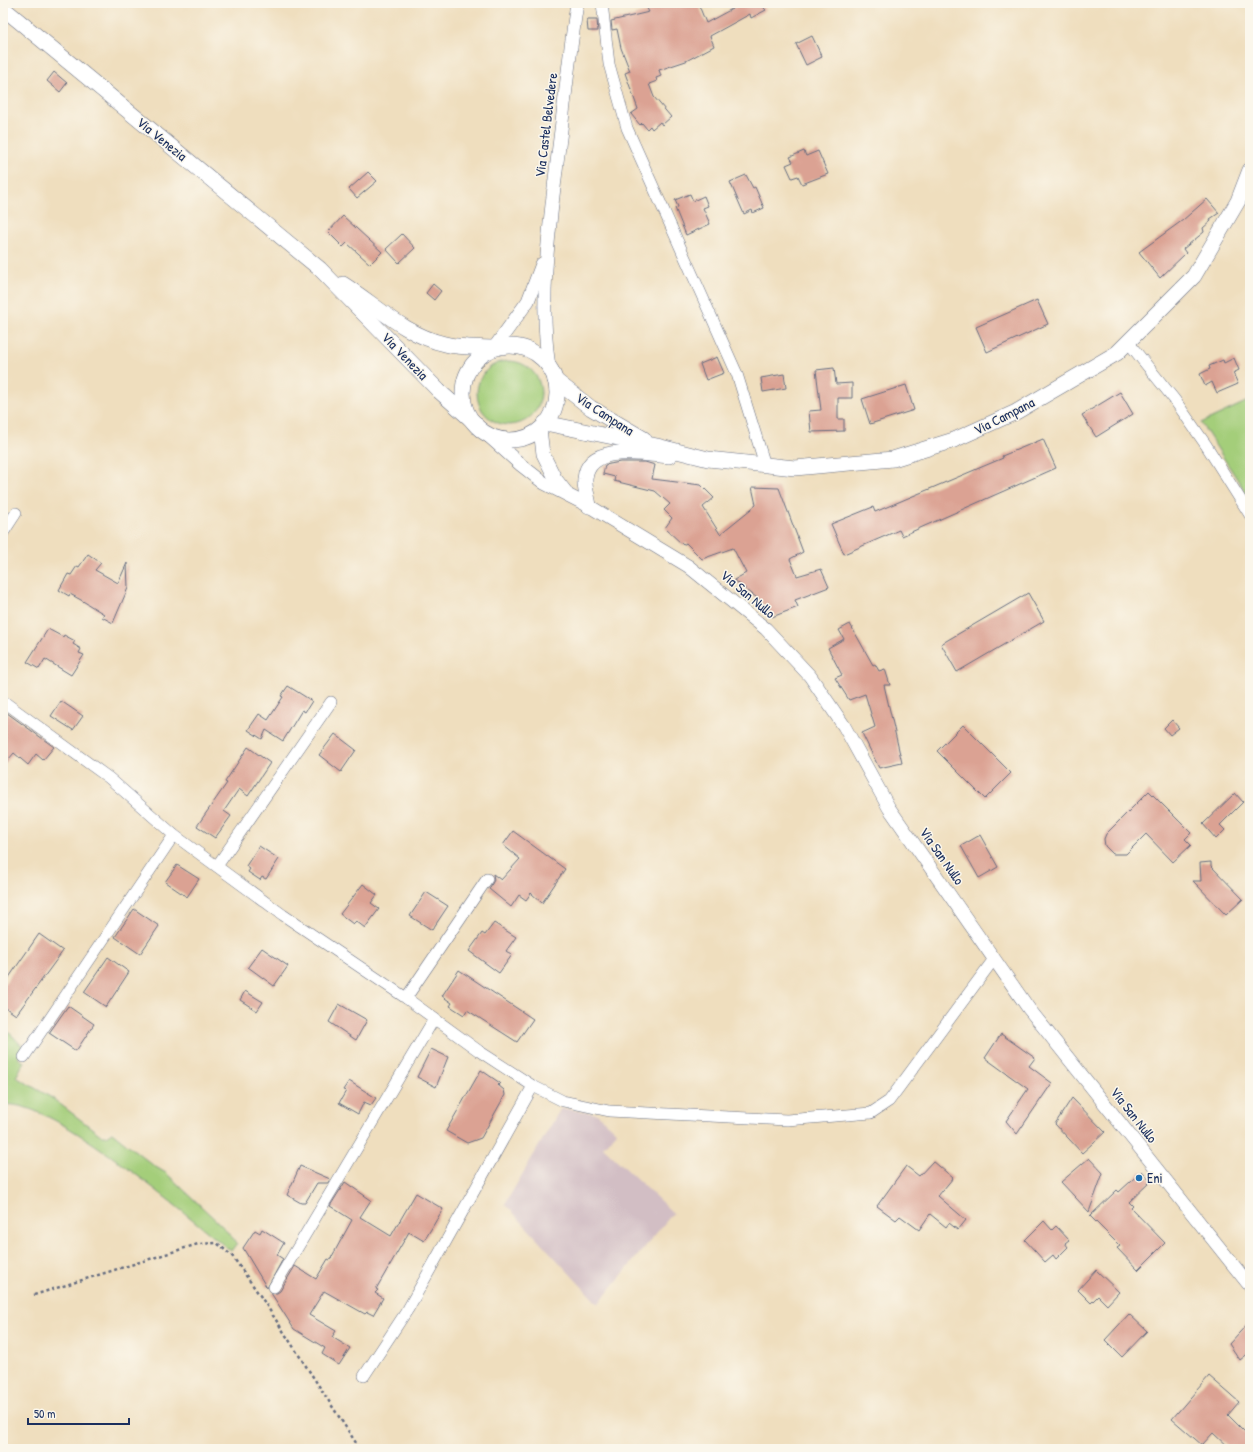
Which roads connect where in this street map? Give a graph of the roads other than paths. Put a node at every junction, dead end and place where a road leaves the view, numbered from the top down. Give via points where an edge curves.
1 (577, 3) edge
2 (602, 3) edge
3 (3, 8) edge
4 (1250, 170) edge
5 (546, 251) junction
6 (320, 269) junction
7 (1128, 342) junction
8 (494, 348) junction
9 (552, 373) junction
10 (542, 426) junction
11 (479, 427) junction
12 (658, 446) junction
13 (708, 460) junction
14 (765, 465) junction
15 (567, 494) junction
16 (589, 506) junction
17 (16, 513) dead end
18 (1250, 515) edge
19 (3, 533) edge
20 (3, 701) edge
21 (331, 702) dead end
22 (174, 835) junction
23 (217, 866) junction
24 (487, 879) dead end
25 (994, 959) junction
26 (406, 998) junction
27 (434, 1019) junction
28 (24, 1057) dead end
29 (533, 1086) junction
30 (1250, 1286) edge
31 (274, 1287) dead end
32 (364, 1376) dead end

1 - 5 street, Via Castel Belvedere
2 - 14 street via 608,64 627,128 737,374
3 - 6 main road, Via Venezia
4 - 7 main road, Via Campana via 1238,201 1194,276
5 - 8 street via 528,301
5 - 9 street via 544,314
6 - 8 main road, Via Venezia via 363,297 393,321 416,334 445,344
6 - 11 main road, Via Venezia via 439,391
7 - 14 main road, Via Campana via 1117,353 1016,412 954,440 893,459 795,468
7 - 18 street via 1174,399
8 - 9 main road, Via Campana via 525,348 539,356
8 - 11 main road, Via Campana via 482,354 473,363 466,374 463,387 467,412
9 - 10 main road, Via Campana via 557,393 555,406
9 - 12 main road, Via Campana via 591,408
10 - 11 main road via 524,437 506,439 494,437
10 - 12 main road, Via Campana
10 - 15 street, Via San Nullo via 543,454 555,478
11 - 15 street, Via San Nullo via 521,465 544,482
12 - 13 main road, Via Campana
13 - 14 main road, Via Campana
13 - 16 main road via 611,453 592,461 587,469 585,479
15 - 16 street, Via San Nullo
16 - 25 street, Via San Nullo via 688,566 766,629 810,676 844,726 889,808
17 - 19 street
20 - 22 street via 108,778
21 - 23 street
22 - 23 street
22 - 28 street
23 - 26 street via 283,915
24 - 26 street
25 - 29 street via 889,1101 871,1114 786,1120 608,1111 562,1102
25 - 30 street, Via San Nullo via 1029,1009
26 - 27 street
27 - 29 street
27 - 31 street
29 - 32 street via 408,1309

